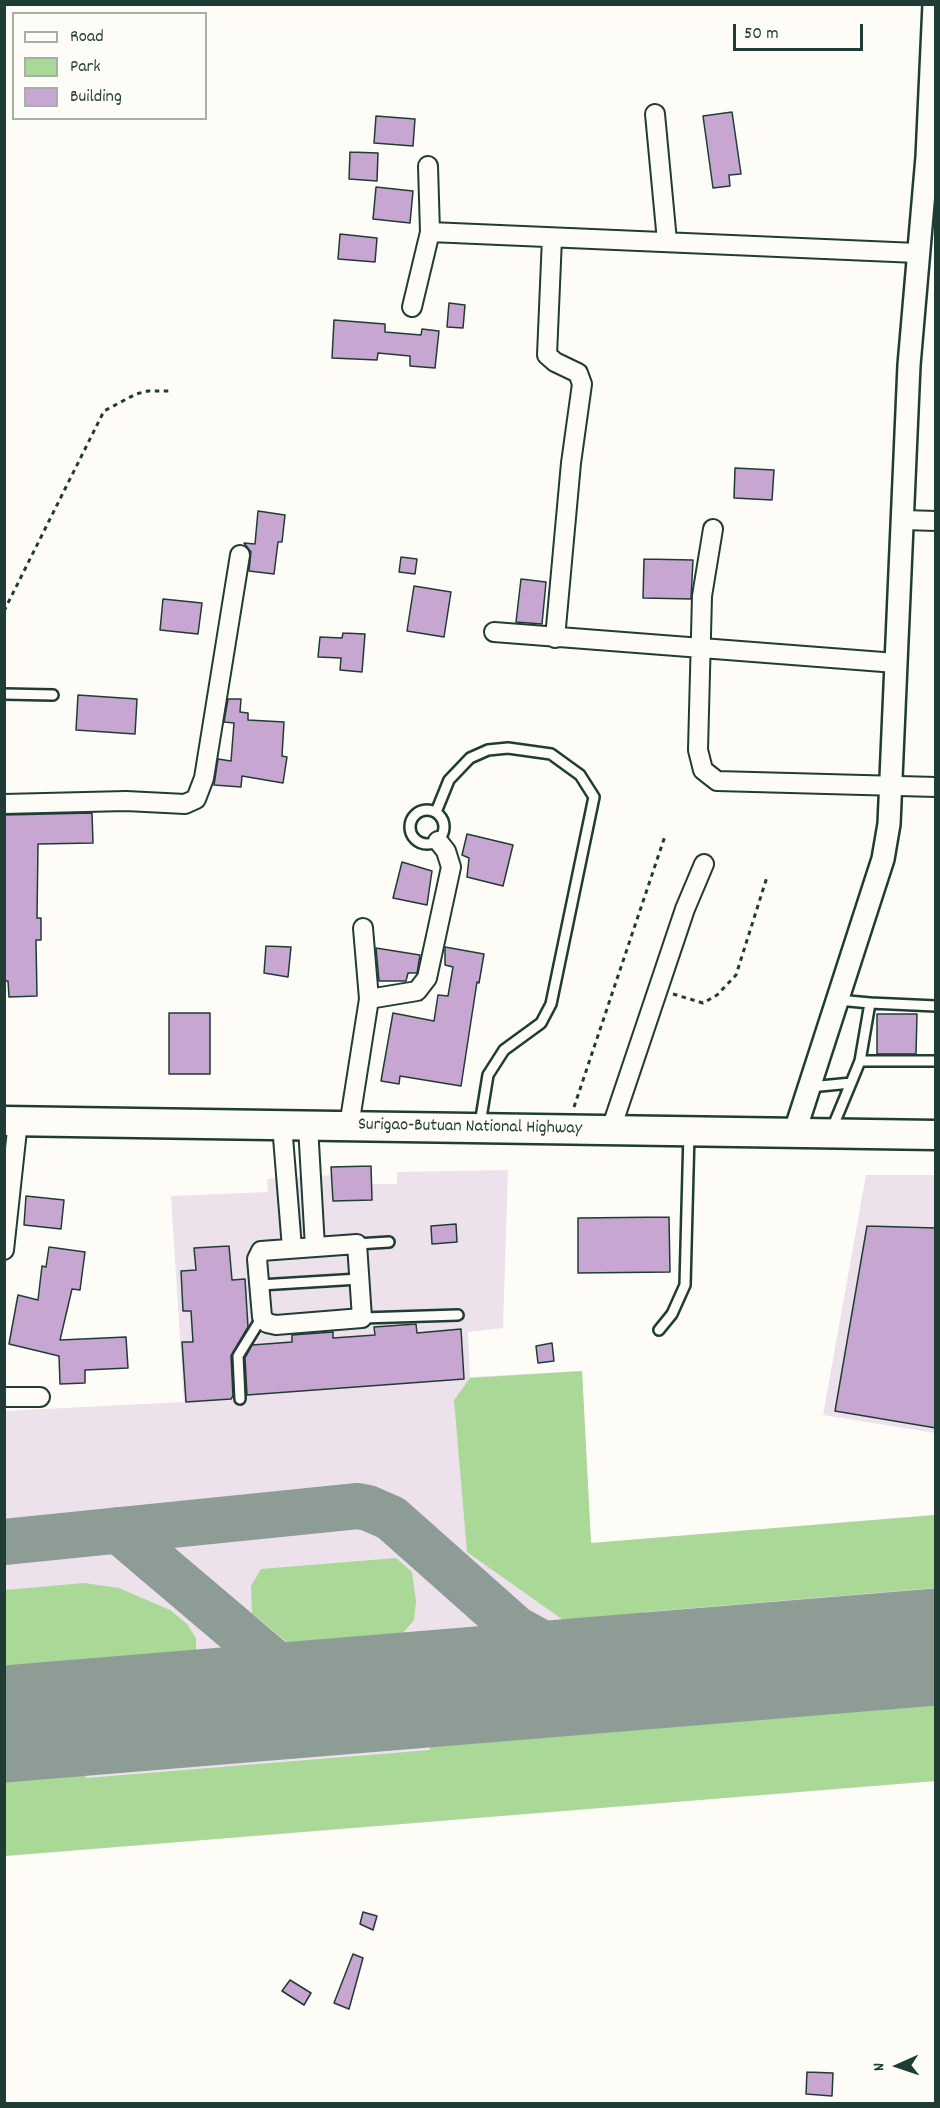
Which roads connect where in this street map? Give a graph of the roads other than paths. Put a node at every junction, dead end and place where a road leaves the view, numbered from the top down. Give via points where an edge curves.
1 (934, 4) edge
2 (655, 114) dead end
3 (428, 166) dead end
4 (429, 232) junction
5 (552, 238) junction
6 (667, 241) junction
7 (917, 253) junction
8 (412, 307) dead end
9 (904, 520) junction
10 (936, 521) edge
11 (713, 529) dead end
12 (240, 555) dead end
13 (494, 632) dead end
14 (555, 638) junction
15 (702, 650) junction
16 (896, 663) junction
17 (4, 694) edge
18 (53, 696) dead end
19 (891, 785) junction
20 (936, 787) edge
21 (4, 804) edge
22 (436, 812) junction
23 (438, 841) junction
24 (704, 864) dead end
25 (363, 928) dead end
26 (369, 999) junction
27 (838, 1000) junction
28 (870, 1003) junction
29 (936, 1006) edge
30 (860, 1061) junction
31 (936, 1061) edge
32 (851, 1083) junction
33 (810, 1086) junction
34 (11, 1121) edge
35 (295, 1126) junction
36 (349, 1126) junction
37 (479, 1129) junction
38 (611, 1130) junction
39 (689, 1131) junction
40 (795, 1131) junction
41 (831, 1132) junction
42 (936, 1135) edge
43 (389, 1242) dead end
44 (357, 1244) junction
45 (315, 1247) junction
46 (292, 1248) junction
47 (4, 1250) edge
48 (359, 1278) junction
49 (260, 1285) junction
50 (458, 1315) dead end
51 (262, 1317) junction
52 (362, 1318) junction
53 (659, 1330) dead end
54 (4, 1397) edge
55 (40, 1397) dead end
56 (240, 1399) dead end

1 - 7 street via 927,157
2 - 6 street
3 - 4 street
4 - 5 street
4 - 8 street
5 - 6 street
5 - 14 street via 548,355 578,374 582,384
6 - 7 street
7 - 9 street
9 - 10 street
9 - 16 street
11 - 15 street via 702,596
12 - 21 street via 204,778 196,800 185,804
13 - 14 street
14 - 15 street
15 - 16 street
15 - 19 street via 698,750 703,770 717,781
16 - 19 street
17 - 18 lane
19 - 20 street
19 - 27 street via 883,859
22 - 23 lane via 444,826
22 - 23 lane via 419,811 411,819 410,831 421,843
22 - 37 lane via 449,780 470,758 498,749 551,754 580,775 594,797 551,1004 541,1023 504,1050 488,1075
23 - 26 street via 451,867 427,978 417,991
24 - 38 street via 685,909
25 - 26 street
26 - 36 street
27 - 28 lane
27 - 33 street
28 - 29 lane
28 - 30 lane
30 - 31 lane
30 - 32 lane
32 - 33 lane
32 - 41 lane
33 - 40 street
34 - 35 highway, Surigao-Butuan National Highway
34 - 47 street
35 - 36 highway, Surigao-Butuan National Highway
35 - 45 street
35 - 46 street
36 - 37 highway, Surigao-Butuan National Highway
37 - 38 highway, Surigao-Butuan National Highway
38 - 39 highway, Surigao-Butuan National Highway
39 - 40 highway, Surigao-Butuan National Highway
39 - 53 lane via 685,1285 672,1314
40 - 41 highway, Surigao-Butuan National Highway
41 - 42 highway, Surigao-Butuan National Highway
43 - 44 lane
44 - 45 street
44 - 48 street
45 - 46 street
46 - 49 street via 266,1249 258,1255
48 - 49 lane
48 - 52 street
49 - 51 street
50 - 52 lane
51 - 52 street via 276,1325
51 - 56 lane via 238,1356
54 - 55 street

